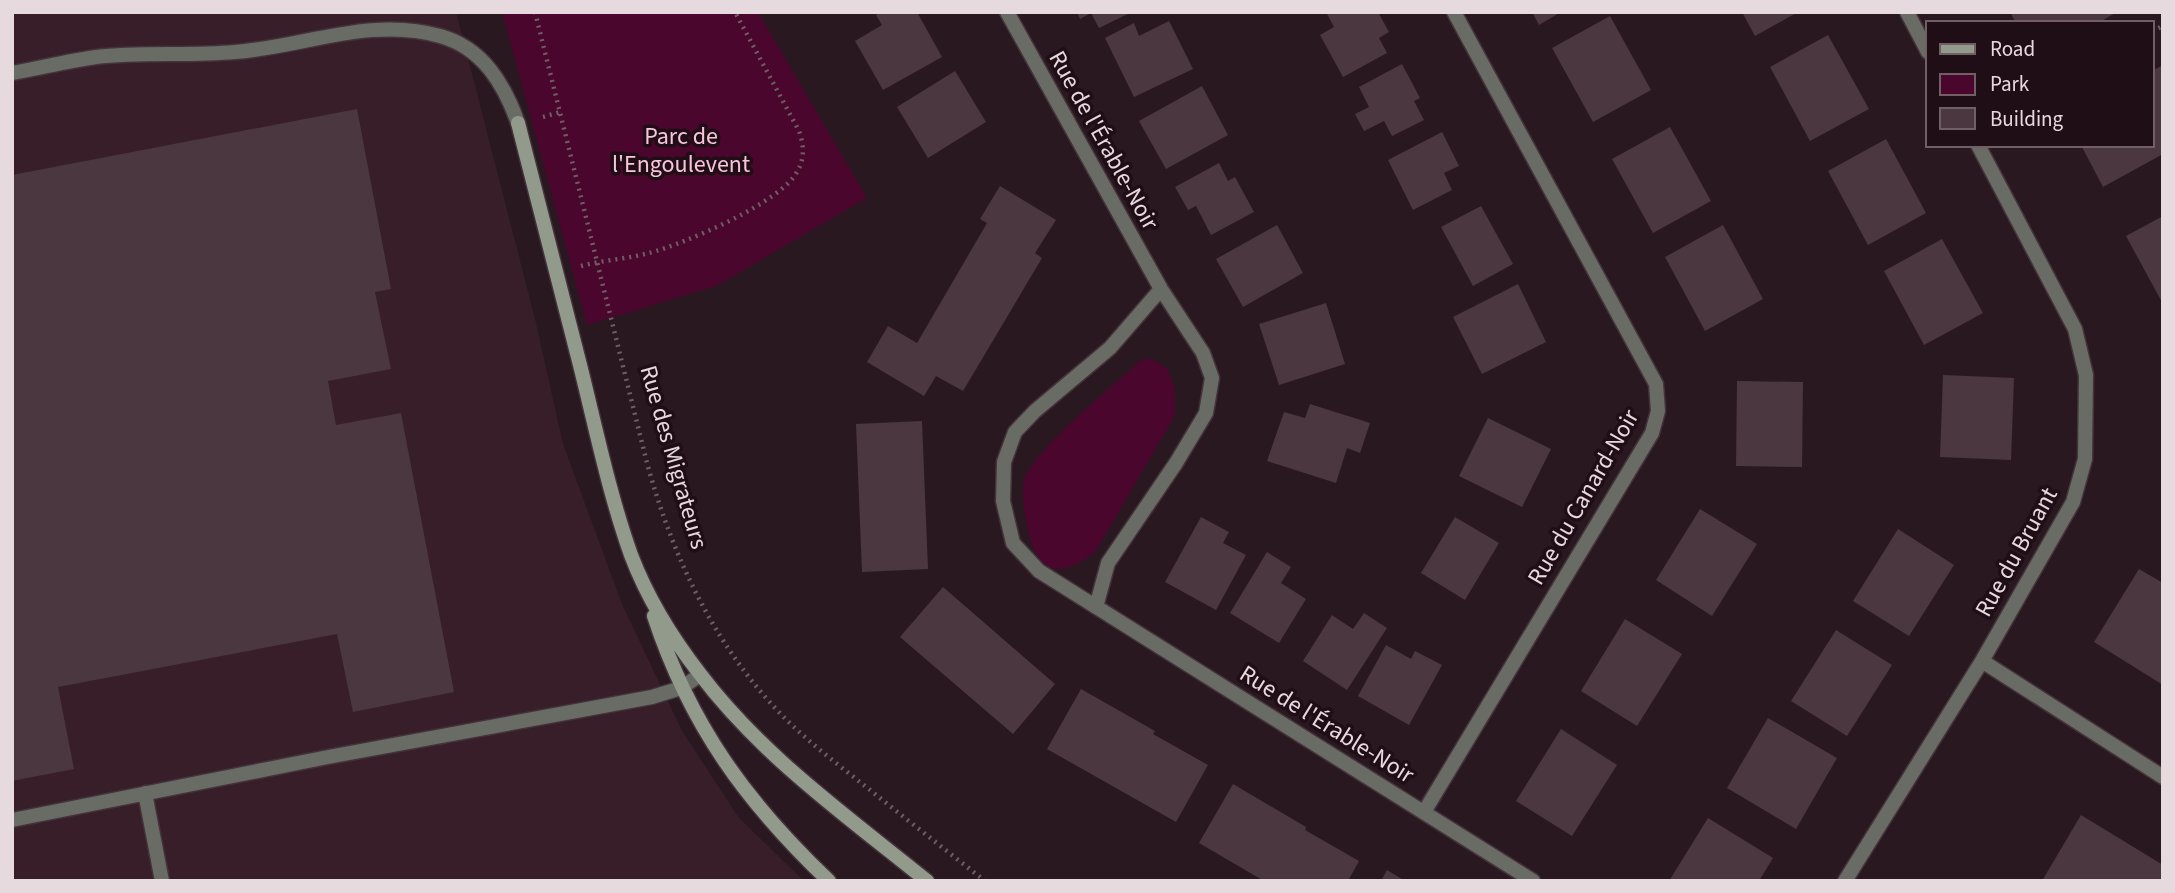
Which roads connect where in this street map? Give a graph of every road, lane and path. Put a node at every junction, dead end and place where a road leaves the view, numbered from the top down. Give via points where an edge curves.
1 (535, 12) edge
2 (735, 12) edge
3 (1007, 12) edge
4 (1454, 12) edge
5 (1907, 12) edge
6 (1926, 48) edge
7 (12, 73) edge
8 (1979, 147) edge
9 (598, 261) junction
10 (556, 272) junction
11 (1161, 289) junction
12 (644, 585) junction
13 (1096, 607) junction
14 (731, 650) junction
15 (724, 656) dead end
16 (1982, 661) junction
17 (700, 675) junction
18 (681, 688) junction
19 (2163, 777) edge
20 (145, 793) junction
21 (1424, 812) junction
22 (12, 820) edge
23 (162, 881) edge
24 (829, 881) edge
25 (927, 881) edge
26 (985, 881) edge
27 (1533, 881) edge
28 (1845, 881) edge

1 - 9 path, Rue des Migrateurs
2 - 9 path via 799,131 805,148 798,172 783,189 717,229 648,254
3 - 11 street, Rue de l'Érable-Noir
4 - 21 street, Rue du Canard-Noir via 1656,384 1658,411 1652,433
5 - 6 street
7 - 10 street via 97,57 236,52 366,30 418,32 454,41 485,62 497,77 518,124
8 - 16 street, Rue du Bruant via 2075,329 2087,414 2085,459 2073,502
9 - 10 path
9 - 14 path, Rue des Migrateurs via 660,507 688,579
10 - 12 street via 607,476
11 - 13 street, Rue de l'Érable-Noir via 1203,353 1212,378 1206,413 1108,564
11 - 13 street, Rue de l'Érable-Noir via 1110,348 1015,432 1004,462 1003,501 1013,542 1039,571
12 - 17 street
12 - 18 street
13 - 21 street, Rue de l'Érable-Noir
14 - 15 path
14 - 26 path, Rue des Migrateurs via 797,729
16 - 19 street
16 - 28 street, Rue du Bruant
17 - 18 street
17 - 25 street via 773,755
18 - 20 street
18 - 24 street via 702,727 751,796
20 - 22 street
20 - 23 street
21 - 27 street, Rue de l'Érable-Noir

